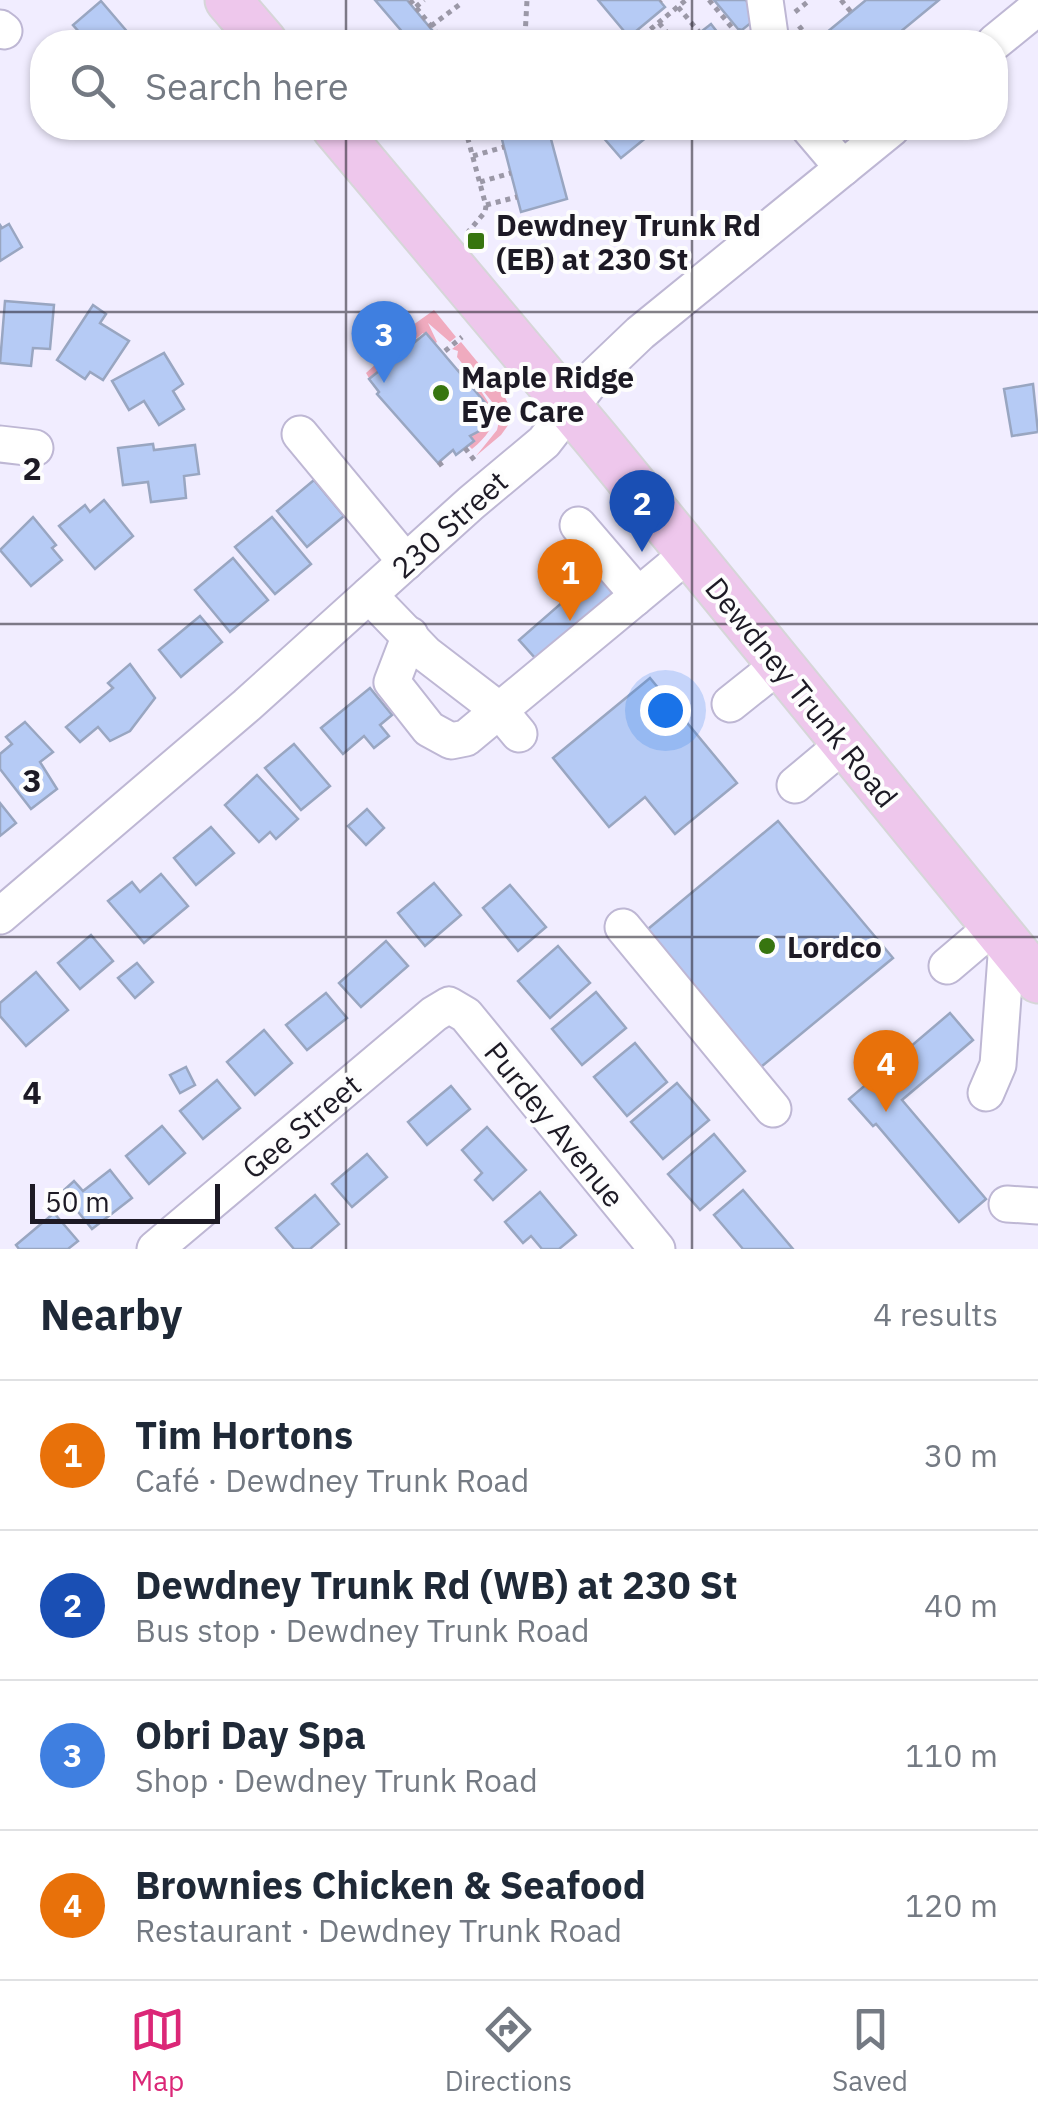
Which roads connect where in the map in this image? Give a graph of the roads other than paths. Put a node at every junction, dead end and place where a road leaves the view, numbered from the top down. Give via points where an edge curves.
1 (228, 0) edge
2 (1038, 7) edge
3 (254, 30) edge
4 (1008, 31) edge
5 (344, 140) edge
6 (819, 140) edge
7 (877, 140) edge
8 (843, 168) junction
9 (570, 408) junction
10 (300, 434) dead end
11 (578, 525) dead end
12 (688, 554) junction
13 (406, 562) junction
14 (368, 595) junction
15 (635, 598) junction
16 (410, 635) junction
17 (779, 664) junction
18 (730, 704) dead end
19 (509, 722) junction
20 (844, 744) junction
21 (795, 784) dead end
22 (0, 916) edge
23 (623, 928) dead end
24 (1000, 934) junction
25 (946, 966) dead end
26 (1038, 980) edge
27 (449, 1005) joint
28 (986, 1093) dead end
29 (773, 1109) dead end
30 (155, 1249) edge
31 (657, 1249) edge

1 - 3 main road
2 - 4 street
5 - 9 main road, Dewdney Trunk Road
6 - 8 street
7 - 8 street, 230 Street
8 - 9 street, 230 Street via 640,333
9 - 12 main road, Dewdney Trunk Road
9 - 13 street, 230 Street via 544,442
10 - 13 street
11 - 15 street
12 - 15 street
12 - 17 main road, Dewdney Trunk Road
13 - 14 street, 230 Street
14 - 16 street
14 - 22 street, 230 Street
15 - 19 street
16 - 19 street
16 - 19 street via 392,682 429,728 451,741
17 - 18 street
17 - 20 main road, Dewdney Trunk Road
20 - 21 street
20 - 24 main road, Dewdney Trunk Road
23 - 29 street
24 - 25 street
24 - 26 main road, Dewdney Trunk Road
24 - 28 street via 998,1065
27 - 30 street, Gee Street
27 - 31 street, Purdey Avenue via 466,1015

